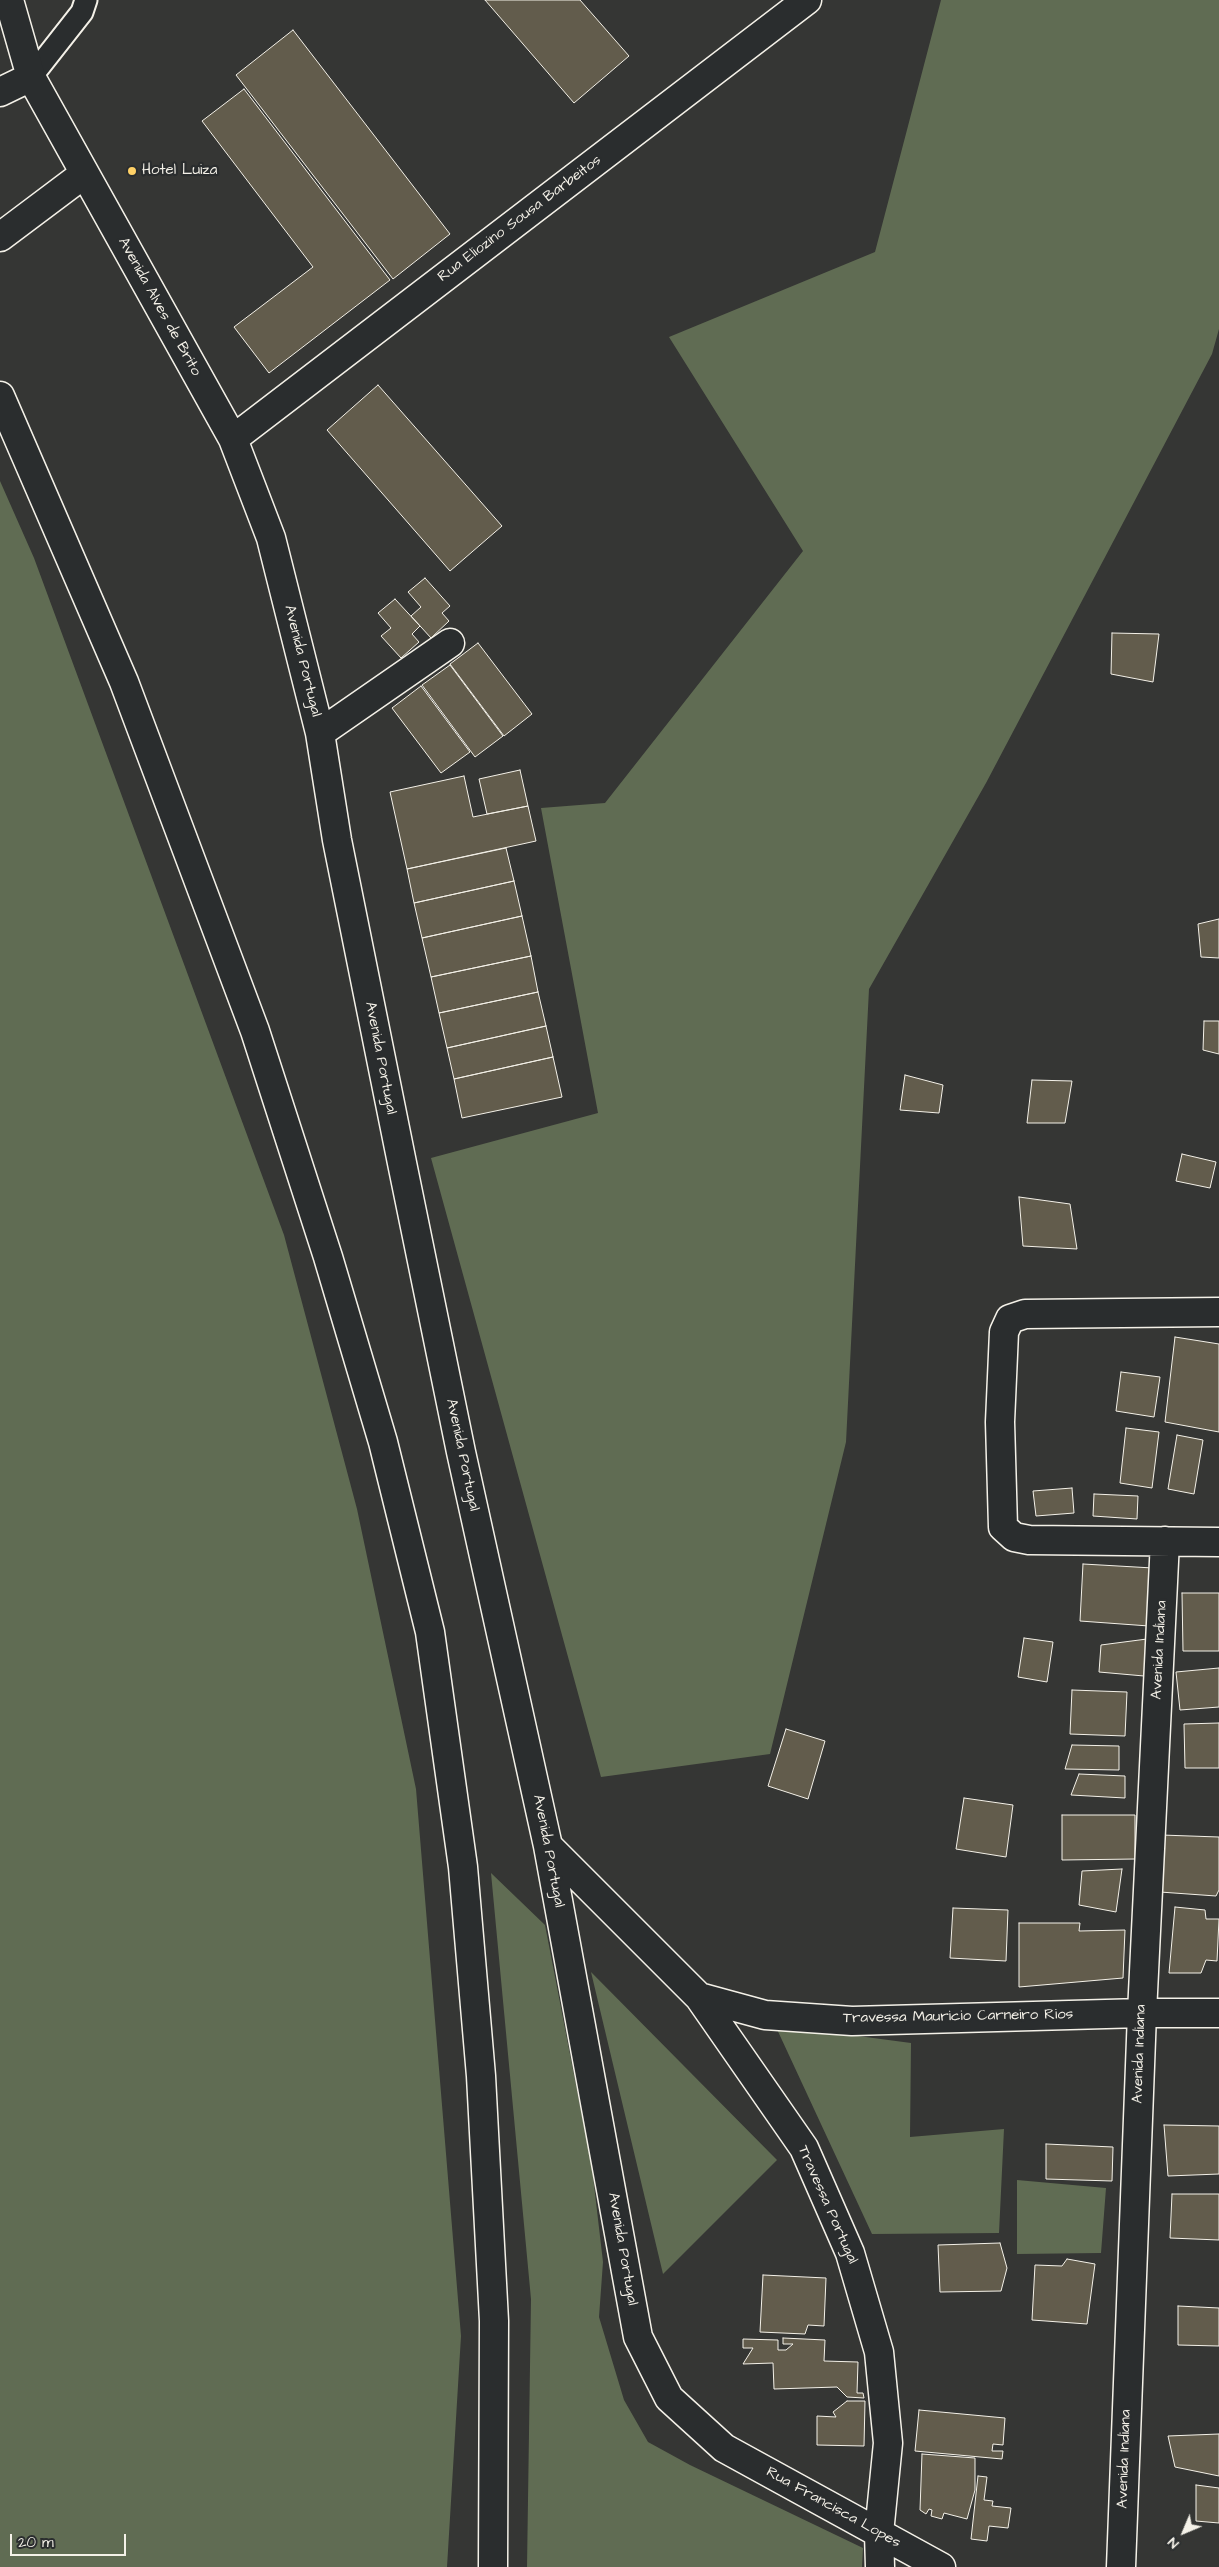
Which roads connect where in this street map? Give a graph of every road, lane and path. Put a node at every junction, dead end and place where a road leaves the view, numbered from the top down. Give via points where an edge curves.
1 (9, 0) edge
2 (86, 0) edge
3 (807, 0) edge
4 (31, 77) junction
5 (0, 92) edge
6 (84, 174) junction
7 (0, 237) edge
8 (0, 396) edge
9 (233, 439) junction
10 (450, 642) dead end
11 (320, 733) junction
12 (1219, 1312) edge
13 (1165, 1542) junction
14 (1219, 1542) edge
15 (548, 1846) junction
16 (699, 1996) junction
17 (1142, 2013) junction
18 (1219, 2013) edge
19 (724, 2448) joint
20 (879, 2533) junction
21 (493, 2567) edge
22 (880, 2567) edge
23 (941, 2567) edge
24 (1121, 2567) edge

1 - 4 street, Avenida Alves de Brito
2 - 4 lane via 82,12
3 - 9 street, Rua Eliozino Sousa Barbeitos
4 - 5 street
4 - 6 street, Avenida Alves de Brito
6 - 7 street
6 - 9 street, Avenida Alves de Brito
8 - 21 street via 124,682 255,1031 383,1442 430,1632 463,1867 481,2076 494,2321
9 - 11 street, Avenida Portugal via 271,538
10 - 11 street
11 - 15 street, Avenida Portugal via 337,840 402,1163
12 - 13 street via 1025,1314 1010,1319 1004,1332 1000,1422 1002,1527 1014,1537 1029,1540
13 - 14 street
13 - 17 street, Avenida Indiana
15 - 16 street, Travessa Portugal
15 - 19 street, Avenida Portugal via 638,2337 669,2398
16 - 17 street, Travessa Mauricio Carneiro Rios via 765,2015 852,2021
16 - 20 street, Travessa Portugal via 804,2148 850,2253 879,2352 887,2434
17 - 18 street, Travessa Mauricio Carneiro Rios
17 - 24 street, Avenida Indiana
19 - 20 street, Rua Francisca Lopes
20 - 22 street
20 - 23 street, Rua Francisca Lopes

